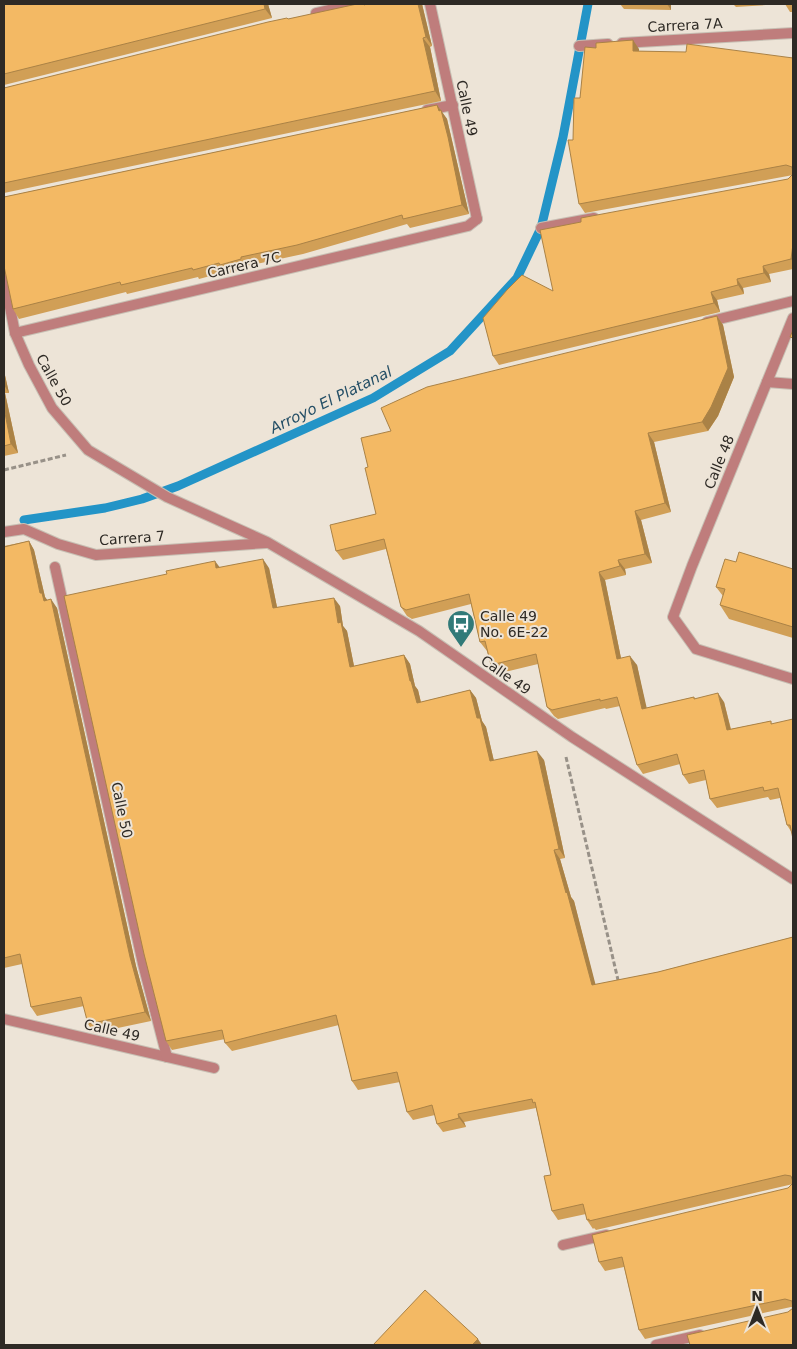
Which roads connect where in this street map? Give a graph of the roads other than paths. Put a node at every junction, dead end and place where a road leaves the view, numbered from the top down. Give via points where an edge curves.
1 (354, 4) edge
2 (430, 4) edge
3 (307, 16) edge
4 (793, 33) edge
5 (579, 46) dead end
6 (453, 105) junction
7 (414, 113) edge
8 (609, 215) edge
9 (477, 219) joint
10 (541, 228) edge
11 (4, 277) edge
12 (793, 301) edge
13 (793, 318) edge
14 (698, 324) edge
15 (15, 333) junction
16 (767, 382) junction
17 (793, 384) edge
18 (167, 497) joint
19 (4, 532) edge
20 (267, 542) junction
21 (56, 566) dead end
22 (793, 679) edge
23 (793, 879) edge
24 (4, 1019) edge
25 (167, 1057) junction
26 (214, 1068) dead end
27 (620, 1232) edge
28 (563, 1245) dead end
29 (711, 1332) edge
30 (656, 1345) edge

1 - 3 street
2 - 6 street, Calle 49
4 - 5 street, Carrera 7A
6 - 7 street
6 - 9 street, Calle 49
8 - 10 street
9 - 15 street, Carrera 7C via 468,226
11 - 15 street, Calle 50
12 - 14 street
13 - 16 street, Calle 48
15 - 18 street, Calle 50 via 52,408 88,450
16 - 17 street
16 - 22 street, Calle 48 via 673,616 696,649
18 - 20 street, Calle 49
19 - 20 street, Carrera 7 via 24,529 96,556
20 - 23 street, Calle 49 via 419,631 572,737
21 - 25 street, Calle 50 via 136,936
24 - 25 street, Calle 49
25 - 26 street, Calle 49
27 - 28 street
29 - 30 street

